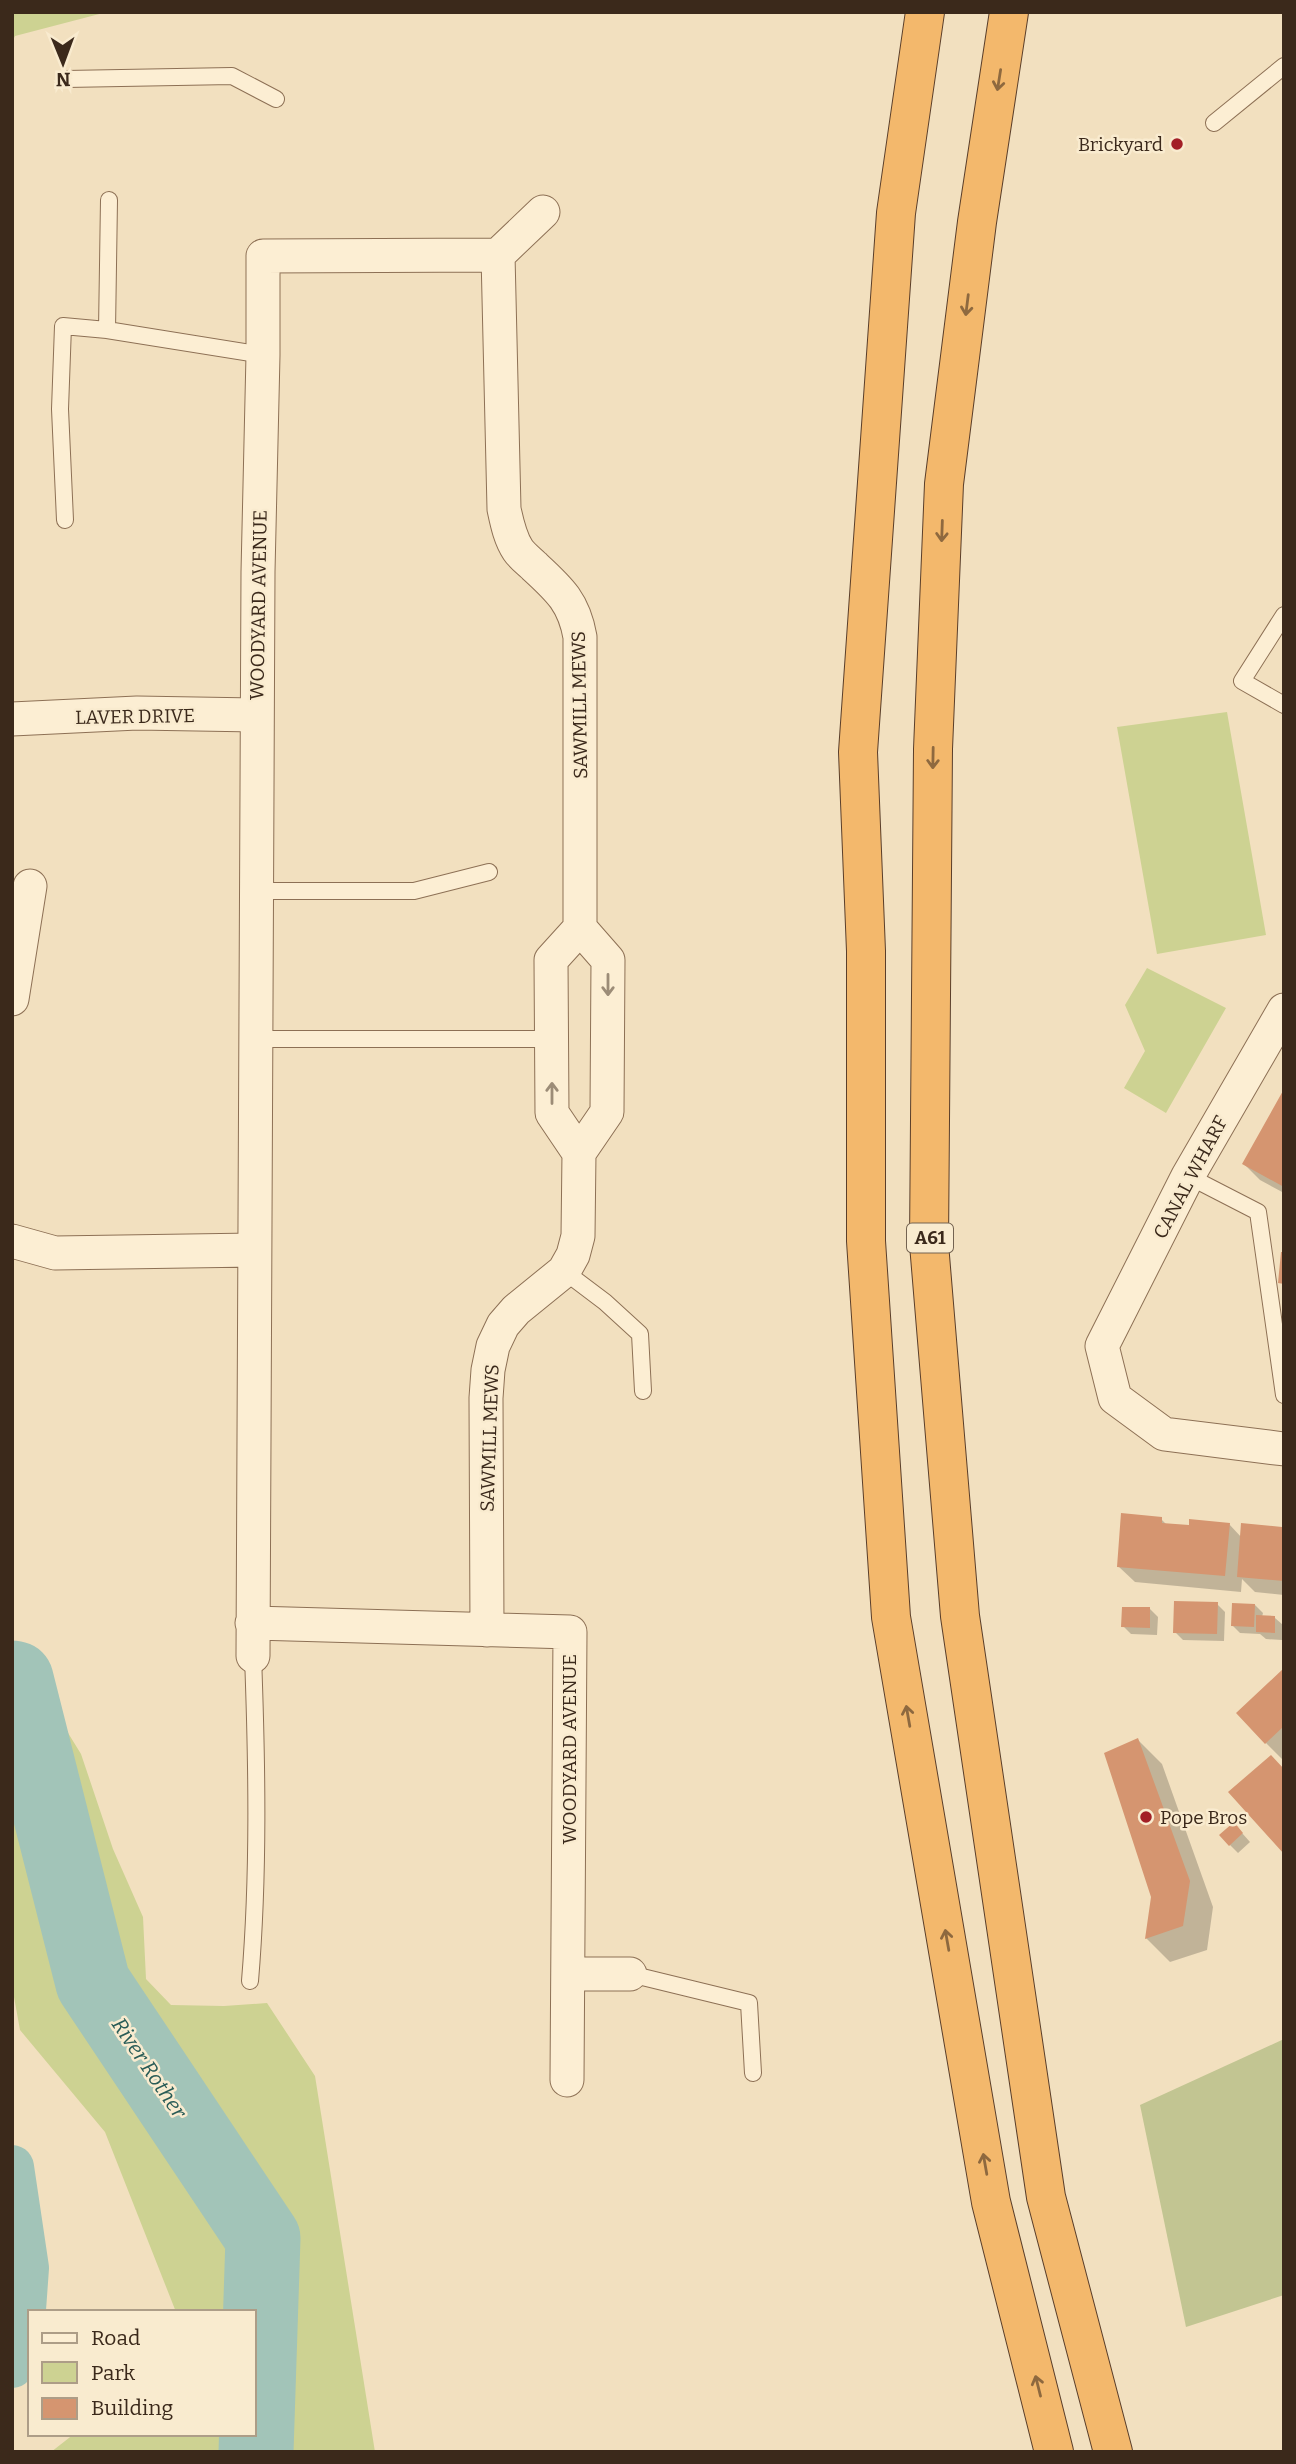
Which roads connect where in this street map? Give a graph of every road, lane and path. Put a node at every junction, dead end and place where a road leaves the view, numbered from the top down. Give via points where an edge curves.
1 (925, 12) edge
2 (1009, 12) edge
3 (1284, 66) edge
4 (66, 79) dead end
5 (276, 99) dead end
6 (1214, 123) dead end
7 (109, 200) dead end
8 (543, 212) dead end
9 (498, 255) junction
10 (107, 330) junction
11 (263, 355) junction
12 (65, 520) dead end
13 (1284, 615) edge
14 (1284, 705) edge
15 (257, 715) junction
16 (12, 719) edge
17 (489, 872) dead end
18 (30, 886) dead end
19 (256, 891) junction
20 (579, 928) junction
21 (12, 999) edge
22 (1284, 1010) edge
23 (255, 1039) junction
24 (552, 1039) junction
25 (579, 1153) junction
26 (1188, 1176) junction
27 (12, 1241) edge
28 (254, 1250) junction
29 (564, 1271) junction
30 (643, 1391) dead end
31 (1284, 1395) edge
32 (1284, 1449) edge
33 (252, 1623) junction
34 (487, 1630) junction
35 (253, 1656) joint
36 (568, 1974) junction
37 (630, 1974) joint
38 (250, 1981) dead end
39 (753, 2073) dead end
40 (567, 2080) dead end
41 (1054, 2452) edge
42 (1113, 2452) edge

41 -> 1 highway via 991,2202 891,1617 866,1241 866,951 858,752 896,213
2 -> 42 highway, A61 via 944,484 933,749 929,1244 960,1616 1046,2197
3 - 6 lane
4 - 5 lane via 232,76
7 - 10 lane
8 - 9 street
9 - 11 street, WOODYARD AVENUE via 263,256
9 - 20 street, SAWMILL MEWS via 504,509 519,551 570,604 580,637
10 - 11 lane
10 - 12 lane via 63,326 60,409
11 - 15 street, WOODYARD AVENUE
13 - 14 lane via 1242,681
15 - 16 street, LAVER DRIVE via 137,713
15 - 19 street, WOODYARD AVENUE
17 - 19 lane via 414,891
18 - 21 street
19 - 23 street, WOODYARD AVENUE
20 - 24 street via 551,960
20 -> 25 street via 608,960 607,1112
22 - 26 street, CANAL WHARF
23 - 24 lane
23 - 28 street, WOODYARD AVENUE
25 -> 24 street via 552,1113
25 - 29 street, SAWMILL MEWS via 578,1236
26 - 31 lane via 1258,1212
26 - 32 street, CANAL WHARF via 1102,1346 1115,1398 1164,1434
27 - 28 street via 55,1253
28 - 33 street, WOODYARD AVENUE
29 - 30 lane via 640,1334
29 - 34 street, SAWMILL MEWS via 516,1310 493,1346 486,1398
33 - 34 street, WOODYARD AVENUE
33 - 35 street, WOODYARD AVENUE
34 - 36 street, WOODYARD AVENUE via 569,1632
35 - 38 lane, WOODYARD AVENUE via 256,1914
36 - 37 street
36 - 40 street, WOODYARD AVENUE
37 - 39 lane via 749,2003

